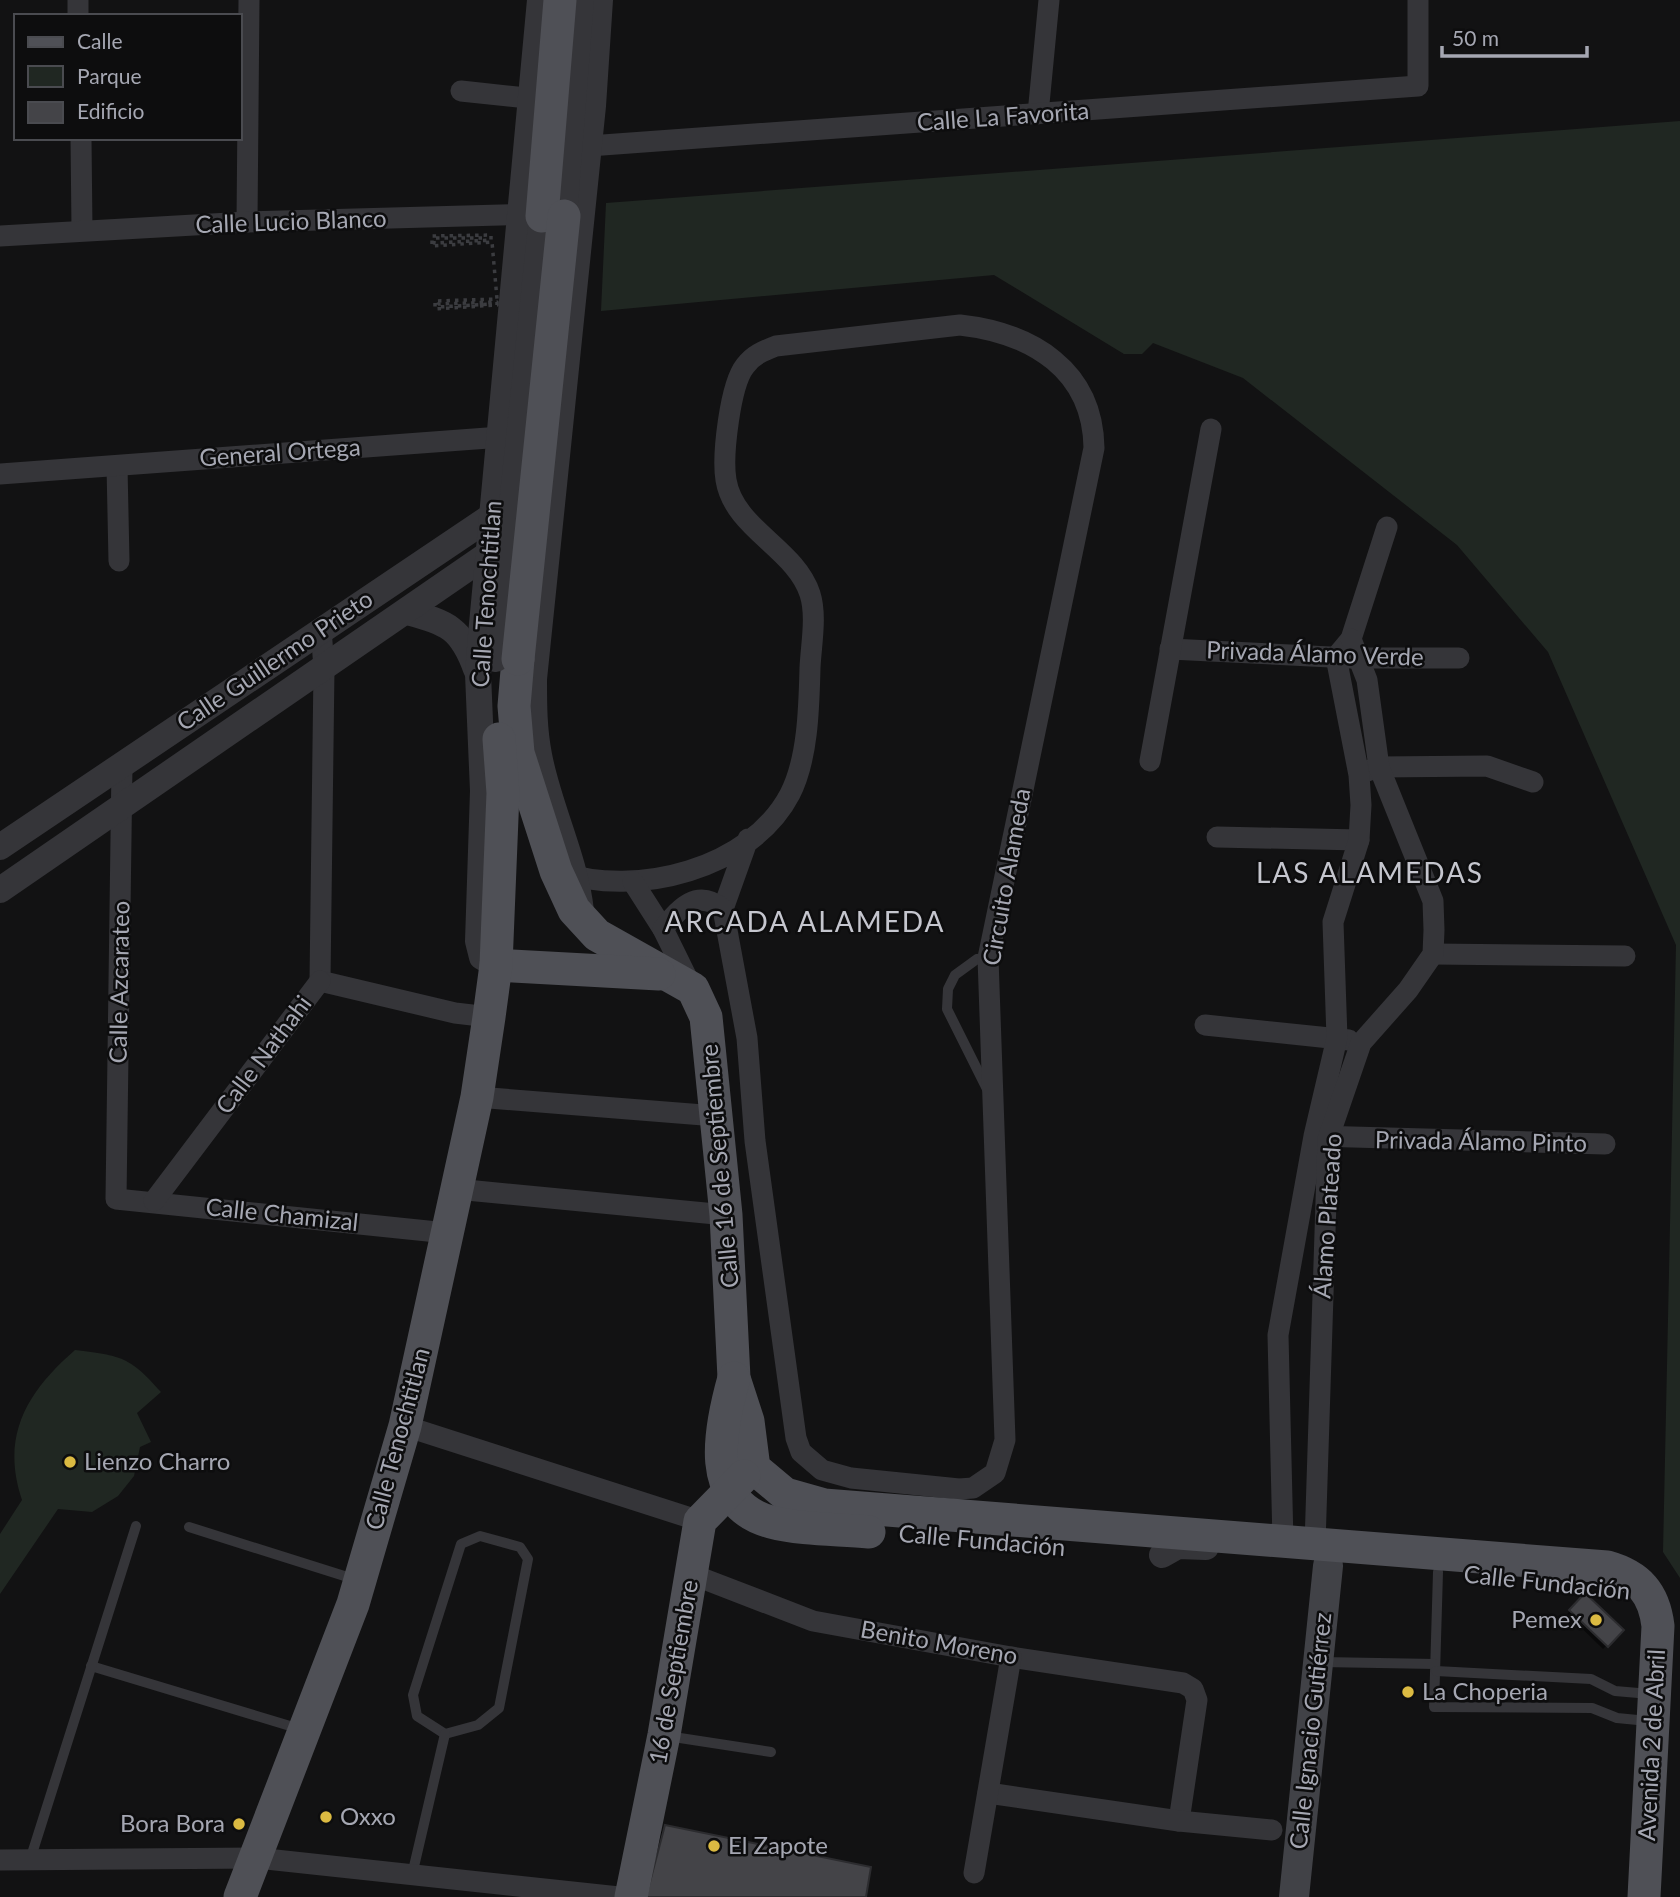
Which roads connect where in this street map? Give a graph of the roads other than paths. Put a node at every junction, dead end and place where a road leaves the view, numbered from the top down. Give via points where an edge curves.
1 (249, 0) edge
2 (540, 0) edge
3 (560, 0) edge
4 (580, 0) edge
5 (600, 0) edge
6 (1049, 0) edge
7 (1418, 0) edge
8 (461, 91) dead end
9 (531, 98) junction
10 (593, 106) junction
11 (1038, 114) junction
12 (81, 140) edge
13 (589, 146) junction
14 (552, 215) junction
15 (247, 222) junction
16 (82, 230) junction
17 (0, 236) edge
18 (1211, 429) dead end
19 (560, 433) junction
20 (501, 437) junction
21 (117, 466) junction
22 (0, 474) edge
23 (555, 486) junction
24 (493, 513) junction
25 (552, 524) junction
26 (1387, 527) dead end
27 (488, 552) junction
28 (119, 561) dead end
29 (407, 612) junction
30 (321, 629) junction
31 (1356, 648) junction
32 (1170, 649) junction
33 (1336, 657) junction
34 (1459, 658) dead end
35 (498, 664) junction
36 (324, 668) junction
37 (1150, 761) dead end
38 (122, 765) junction
39 (1369, 771) junction
40 (1533, 782) dead end
41 (122, 806) junction
42 (1217, 837) dead end
43 (748, 839) junction
44 (1359, 840) junction
45 (0, 847) edge
46 (567, 874) junction
47 (633, 882) junction
48 (0, 890) edge
49 (723, 909) junction
50 (590, 927) junction
51 (663, 929) junction
52 (1433, 954) junction
53 (1625, 956) dead end
54 (988, 958) junction
55 (496, 965) junction
56 (566, 969) junction
57 (320, 981) junction
58 (679, 982) junction
59 (489, 1017) junction
60 (1205, 1026) dead end
61 (1337, 1038) junction
62 (1361, 1042) junction
63 (477, 1097) junction
64 (992, 1101) junction
65 (716, 1116) junction
66 (1321, 1137) junction
67 (1605, 1144) dead end
68 (456, 1189) junction
69 (116, 1199) joint
70 (154, 1201) junction
71 (726, 1215) junction
72 (447, 1233) junction
73 (734, 1378) junction
74 (405, 1426) junction
75 (754, 1468) junction
76 (728, 1491) junction
77 (700, 1521) junction
78 (136, 1526) dead end
79 (189, 1527) dead end
80 (1305, 1550) junction
81 (1434, 1563) junction
82 (691, 1574) junction
83 (359, 1581) junction
84 (1649, 1594) joint
85 (1011, 1657) junction
86 (1319, 1662) junction
87 (92, 1666) junction
88 (1435, 1668) junction
89 (1656, 1708) junction
90 (306, 1731) junction
91 (445, 1734) junction
92 (664, 1735) junction
93 (771, 1752) dead end
94 (988, 1793) junction
95 (1179, 1821) junction
96 (1272, 1830) dead end
97 (257, 1858) junction
98 (0, 1860) edge
99 (30, 1860) junction
100 (974, 1873) dead end
101 (412, 1875) junction
102 (240, 1897) edge
103 (620, 1897) edge
104 (631, 1897) edge
105 (1294, 1897) edge
106 (1644, 1897) edge

1 - 15 street
2 - 9 street
3 - 14 main road, bridge
4 - 14 street, bridge
5 - 10 street
6 - 11 street
7 - 11 street, Calle La Favorita via 1418,86
8 - 9 street
9 - 10 street
9 - 14 street
10 - 13 street
11 - 13 street, Calle La Favorita
12 - 16 street
13 - 14 street
14 - 15 street, Calle Lucio Blanco
14 - 19 street
14 - 20 street, Calle Tenochtitlan
14 - 35 main road, Calle Tenochtitlan, bridge
15 - 16 street, Calle Lucio Blanco
16 - 17 street, Calle Lucio Blanco
18 - 32 street, Privada Álamo Verde
19 - 20 street, General Ortega
19 - 23 street
20 - 21 street, General Ortega
20 - 24 street, Calle Tenochtitlan
21 - 22 street, General Ortega
21 - 28 street
23 - 24 street, Calle Guillermo Prieto
23 - 25 street
24 - 27 street, Calle Tenochtitlan
24 - 30 street, Calle Guillermo Prieto
25 - 27 street, Calle Guillermo Prieto
25 - 46 street via 534,679 534,723
26 - 31 street
27 - 29 street, Calle Guillermo Prieto
27 - 35 street, Calle Tenochtitlan
29 - 35 street via 442,621
29 - 36 street, Calle Guillermo Prieto
30 - 36 street
30 - 38 street, Calle Guillermo Prieto
31 - 33 street, Privada Álamo Verde
31 - 34 street, Privada Álamo Verde
31 - 39 street via 1367,680
32 - 33 street, Privada Álamo Verde
32 - 37 street, Privada Álamo Verde
33 - 39 street
35 - 46 main road via 514,706 518,752
35 - 55 main road, Calle Tenochtitlan via 503,793
36 - 41 street, Calle Guillermo Prieto
36 - 57 street
38 - 41 street, Calle Azcarateo
38 - 45 street, Calle Guillermo Prieto
39 - 40 street via 1487,766
39 - 44 street, Álamo Plateado
39 - 52 street via 1433,901
41 - 48 street, Calle Guillermo Prieto
41 - 69 street, Calle Azcarateo
42 - 44 street
43 - 47 street, Circuito Alameda via 687,872
43 - 49 street, Circuito Alameda
43 - 54 street, Circuito Alameda via 772,818 796,778 810,683 812,607 795,569 732,500 726,481 737,378 753,357 776,346 960,325 1019,339 1044,353 1076,382 1090,409 1094,448
44 - 61 street, Álamo Plateado via 1333,922
46 - 47 street, Circuito Alameda
46 - 50 main road
47 - 51 street
49 - 51 street via 709,901 693,900 679,908
49 - 64 street, Circuito Alameda via 747,1038 755,1141 792,1422 801,1452 822,1470 851,1478 959,1489 984,1483 995,1473 1005,1440
50 - 56 street via 585,955
50 - 58 main road
51 - 58 street
52 - 53 street
52 - 62 street, Álamo Plateado
54 - 64 street, Circuito Alameda
54 - 64 lane via 977,959 955,975 947,989 947,1009
55 - 56 main road
55 - 59 main road, Calle Tenochtitlan
56 - 58 main road
57 - 59 street, Calle Nathahi
57 - 70 street, Calle Nathahi
58 - 65 main road, Calle 16 de Septiembre via 706,1017
59 - 63 main road, Calle Tenochtitlan
60 - 61 street
61 - 62 street
61 - 66 street, Álamo Plateado
62 - 66 street, Álamo Plateado
63 - 65 street
63 - 68 main road, Calle Tenochtitlan
65 - 71 main road, Calle 16 de Septiembre
66 - 67 street, Privada Álamo Pinto
66 - 80 street, Álamo Plateado
66 - 80 street, Álamo Plateado via 1279,1335
68 - 71 street
68 - 72 main road, Calle Tenochtitlan
69 - 70 street, Calle Chamizal
70 - 72 street, Calle Chamizal
71 - 73 main road, Calle 16 de Septiembre
72 - 74 main road, Calle Tenochtitlan
73 - 75 main road via 748,1422
73 - 76 main road via 722,1421 721,1463
74 - 77 street
74 - 83 main road, Calle Tenochtitlan
75 - 76 main road
75 - 80 main road, Calle Fundación via 785,1494 824,1505
76 - 77 main road
76 - 80 main road, Calle Fundación via 745,1509 770,1522 1162,1555
77 - 82 main road, 16 de Septiembre
78 - 87 lane
79 - 83 lane
80 - 81 main road, Calle Fundación
80 - 86 main road, Calle Ignacio Gutiérrez
81 - 84 main road, Calle Fundación
81 - 88 lane
82 - 85 street, Benito Moreno via 813,1621
82 - 92 main road, 16 de Septiembre
83 - 90 main road, Calle Tenochtitlan
84 - 89 main road, Avenida 2 de Abril via 1658,1626
85 - 94 street
85 - 95 street, Benito Moreno via 1183,1683 1193,1689 1197,1700
86 - 88 lane
86 - 105 main road, Calle Ignacio Gutiérrez
87 - 90 lane
87 - 99 lane
88 - 89 lane via 1591,1679
88 - 89 lane via 1434,1707 1592,1707 1617,1718
89 - 106 main road, Avenida 2 de Abril
90 - 97 main road, Calle Tenochtitlan
91 - 91 lane via 478,1725 499,1708 527,1559 520,1546 480,1536 461,1544 413,1695 417,1716
91 - 101 lane
92 - 93 lane
92 - 104 main road, 16 de Septiembre
94 - 95 street
94 - 100 street
95 - 96 street
97 - 99 street
97 - 101 street
97 - 102 main road, Calle Tenochtitlan
98 - 99 street
101 - 103 street

